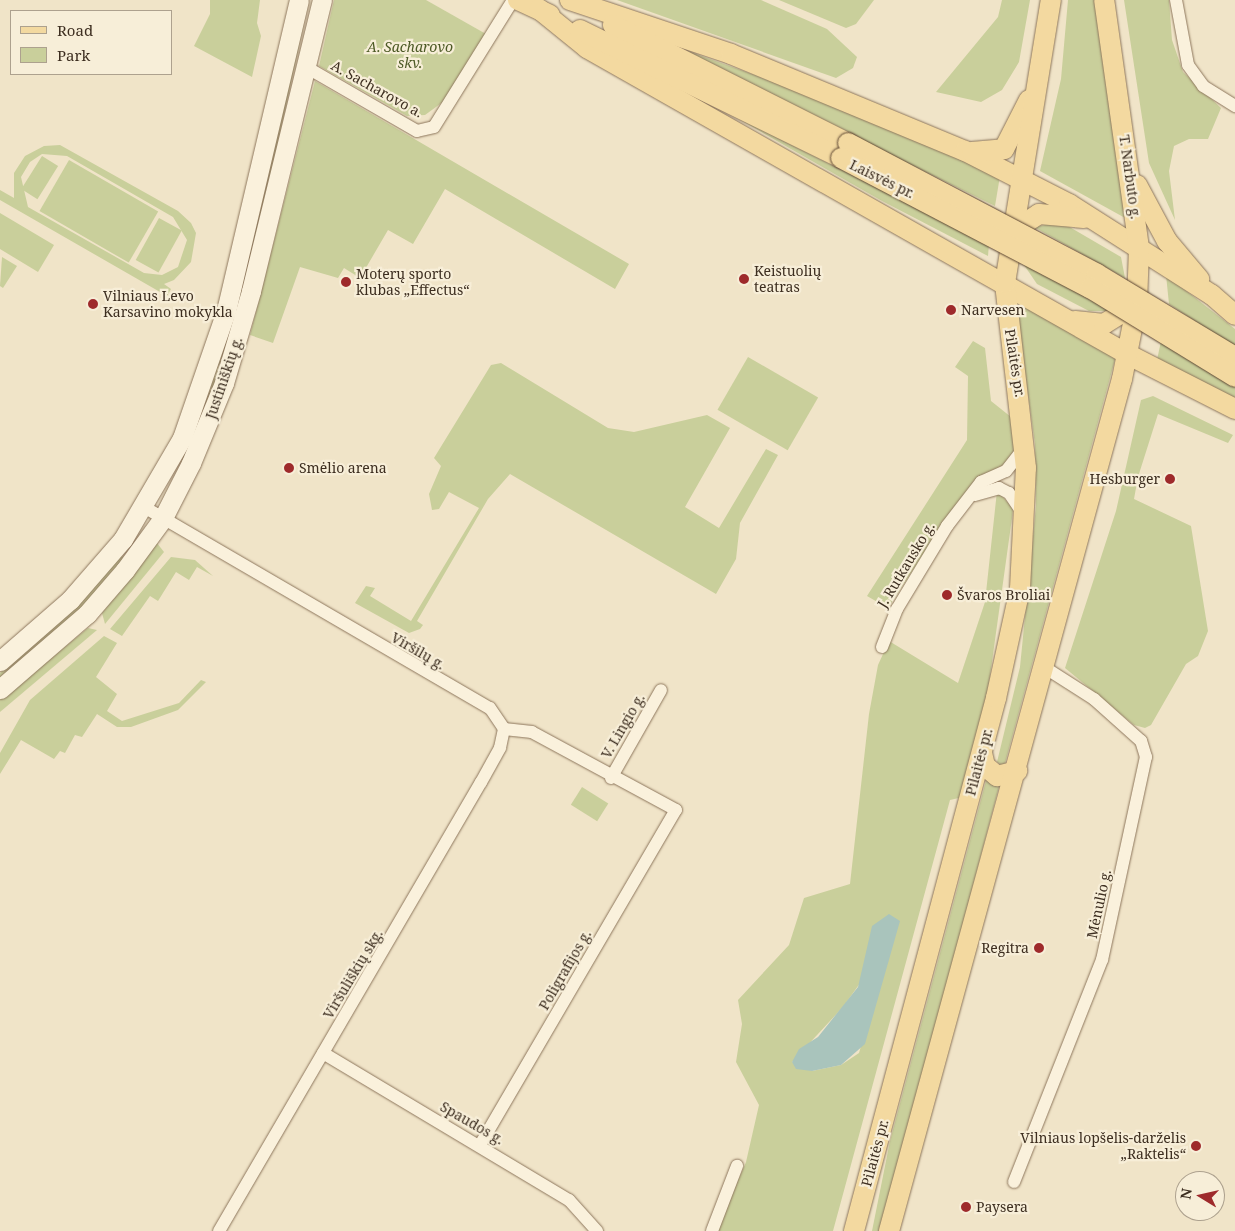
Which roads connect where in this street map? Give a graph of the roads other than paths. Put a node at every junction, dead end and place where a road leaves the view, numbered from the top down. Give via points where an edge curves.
1 (299, 0) edge
2 (322, 0) edge
3 (514, 0) edge
4 (518, 0) edge
5 (568, 0) edge
6 (1051, 0) edge
7 (1104, 0) edge
8 (1176, 0) edge
9 (539, 9) junction
10 (1042, 63) junction
11 (306, 67) junction
12 (1235, 106) edge
13 (844, 151) junction
14 (965, 151) junction
15 (1128, 159) junction
16 (1021, 179) junction
17 (1093, 220) junction
18 (1139, 248) junction
19 (1009, 252) junction
20 (1005, 283) junction
21 (1212, 295) junction
22 (1136, 303) junction
23 (1235, 315) edge
24 (1067, 319) junction
25 (1127, 354) junction
26 (1235, 357) edge
27 (1235, 377) edge
28 (1235, 410) edge
29 (1025, 446) junction
30 (965, 502) junction
31 (144, 507) junction
32 (163, 518) junction
33 (1026, 520) junction
34 (882, 647) dead end
35 (0, 662) edge
36 (1044, 667) junction
37 (0, 689) edge
38 (661, 690) dead end
39 (504, 729) junction
40 (982, 753) junction
41 (1017, 772) junction
42 (611, 778) junction
43 (323, 1053) junction
44 (480, 1145) junction
45 (737, 1166) dead end
46 (1014, 1182) dead end
47 (219, 1231) edge
48 (597, 1231) edge
49 (712, 1231) edge
50 (854, 1231) edge
51 (889, 1231) edge

1 - 31 main road, Justiniškių g. via 226,311 182,438
2 - 11 main road, Justiniškių g.
3 - 11 street, A. Sacharovo a. via 469,78 434,127 417,131
4 - 9 main road, Laisvės pr.
5 - 13 main road, Laisvės pr.
5 - 14 main road, Laisvės pr. via 731,54
6 - 10 main road
7 - 15 main road, T. Narbuto g.
8 - 12 street via 1188,65 1204,86
9 - 13 main road, Laisvės pr.
9 - 20 main road via 587,48
10 - 14 main road via 1008,145 994,153
10 - 16 main road
11 - 32 main road, Justiniškių g. via 226,374 191,463
13 - 26 main road, Laisvės pr., bridge via 1097,274
13 - 27 main road, Laisvės pr., bridge via 1090,288
14 - 16 main road, Laisvės pr.
15 - 18 main road, T. Narbuto g.
15 - 21 main road via 1167,241
16 - 17 main road, Laisvės pr.
16 - 19 main road
17 - 18 main road, Laisvės pr.
17 - 19 main road via 1039,214 1022,225
18 - 21 main road, Laisvės pr.
18 - 22 main road, T. Narbuto g.
19 - 20 main road
20 - 24 main road
20 - 29 main road, Pilaitės pr.
21 - 23 main road, Laisvės pr.
22 - 24 main road via 1104,324
22 - 25 main road, T. Narbuto g.
24 - 25 main road
25 - 28 main road
25 - 36 main road
29 - 30 street, J. Rutkausko g. via 1014,464 981,482
29 - 33 main road, Pilaitės pr.
30 - 33 street, J. Rutkausko g. via 986,488 999,488 1015,500
30 - 34 street, J. Rutkausko g. via 897,609
31 - 32 street, Viršilų g.
31 - 35 main road, Justiniškių g. via 70,600
32 - 37 main road, Justiniškių g. via 87,614
32 - 39 street, Viršilų g. via 490,708
33 - 40 main road, Pilaitės pr. via 1015,616
36 - 41 main road
36 - 46 street, Mėnulio g. via 1094,698 1141,741 1146,757 1102,960
38 - 42 street, V. Lingio g.
39 - 42 street via 532,732
39 - 43 street, Viršuliškių skg. via 486,774
40 - 41 main road via 985,766 997,776
40 - 50 main road, Pilaitės pr.
41 - 51 main road
42 - 44 street, Poligrafijos g. via 676,810
43 - 44 street, Spaudos g.
43 - 47 street, Viršuliškių skg.
44 - 48 street, Spaudos g. via 569,1200
45 - 49 street

